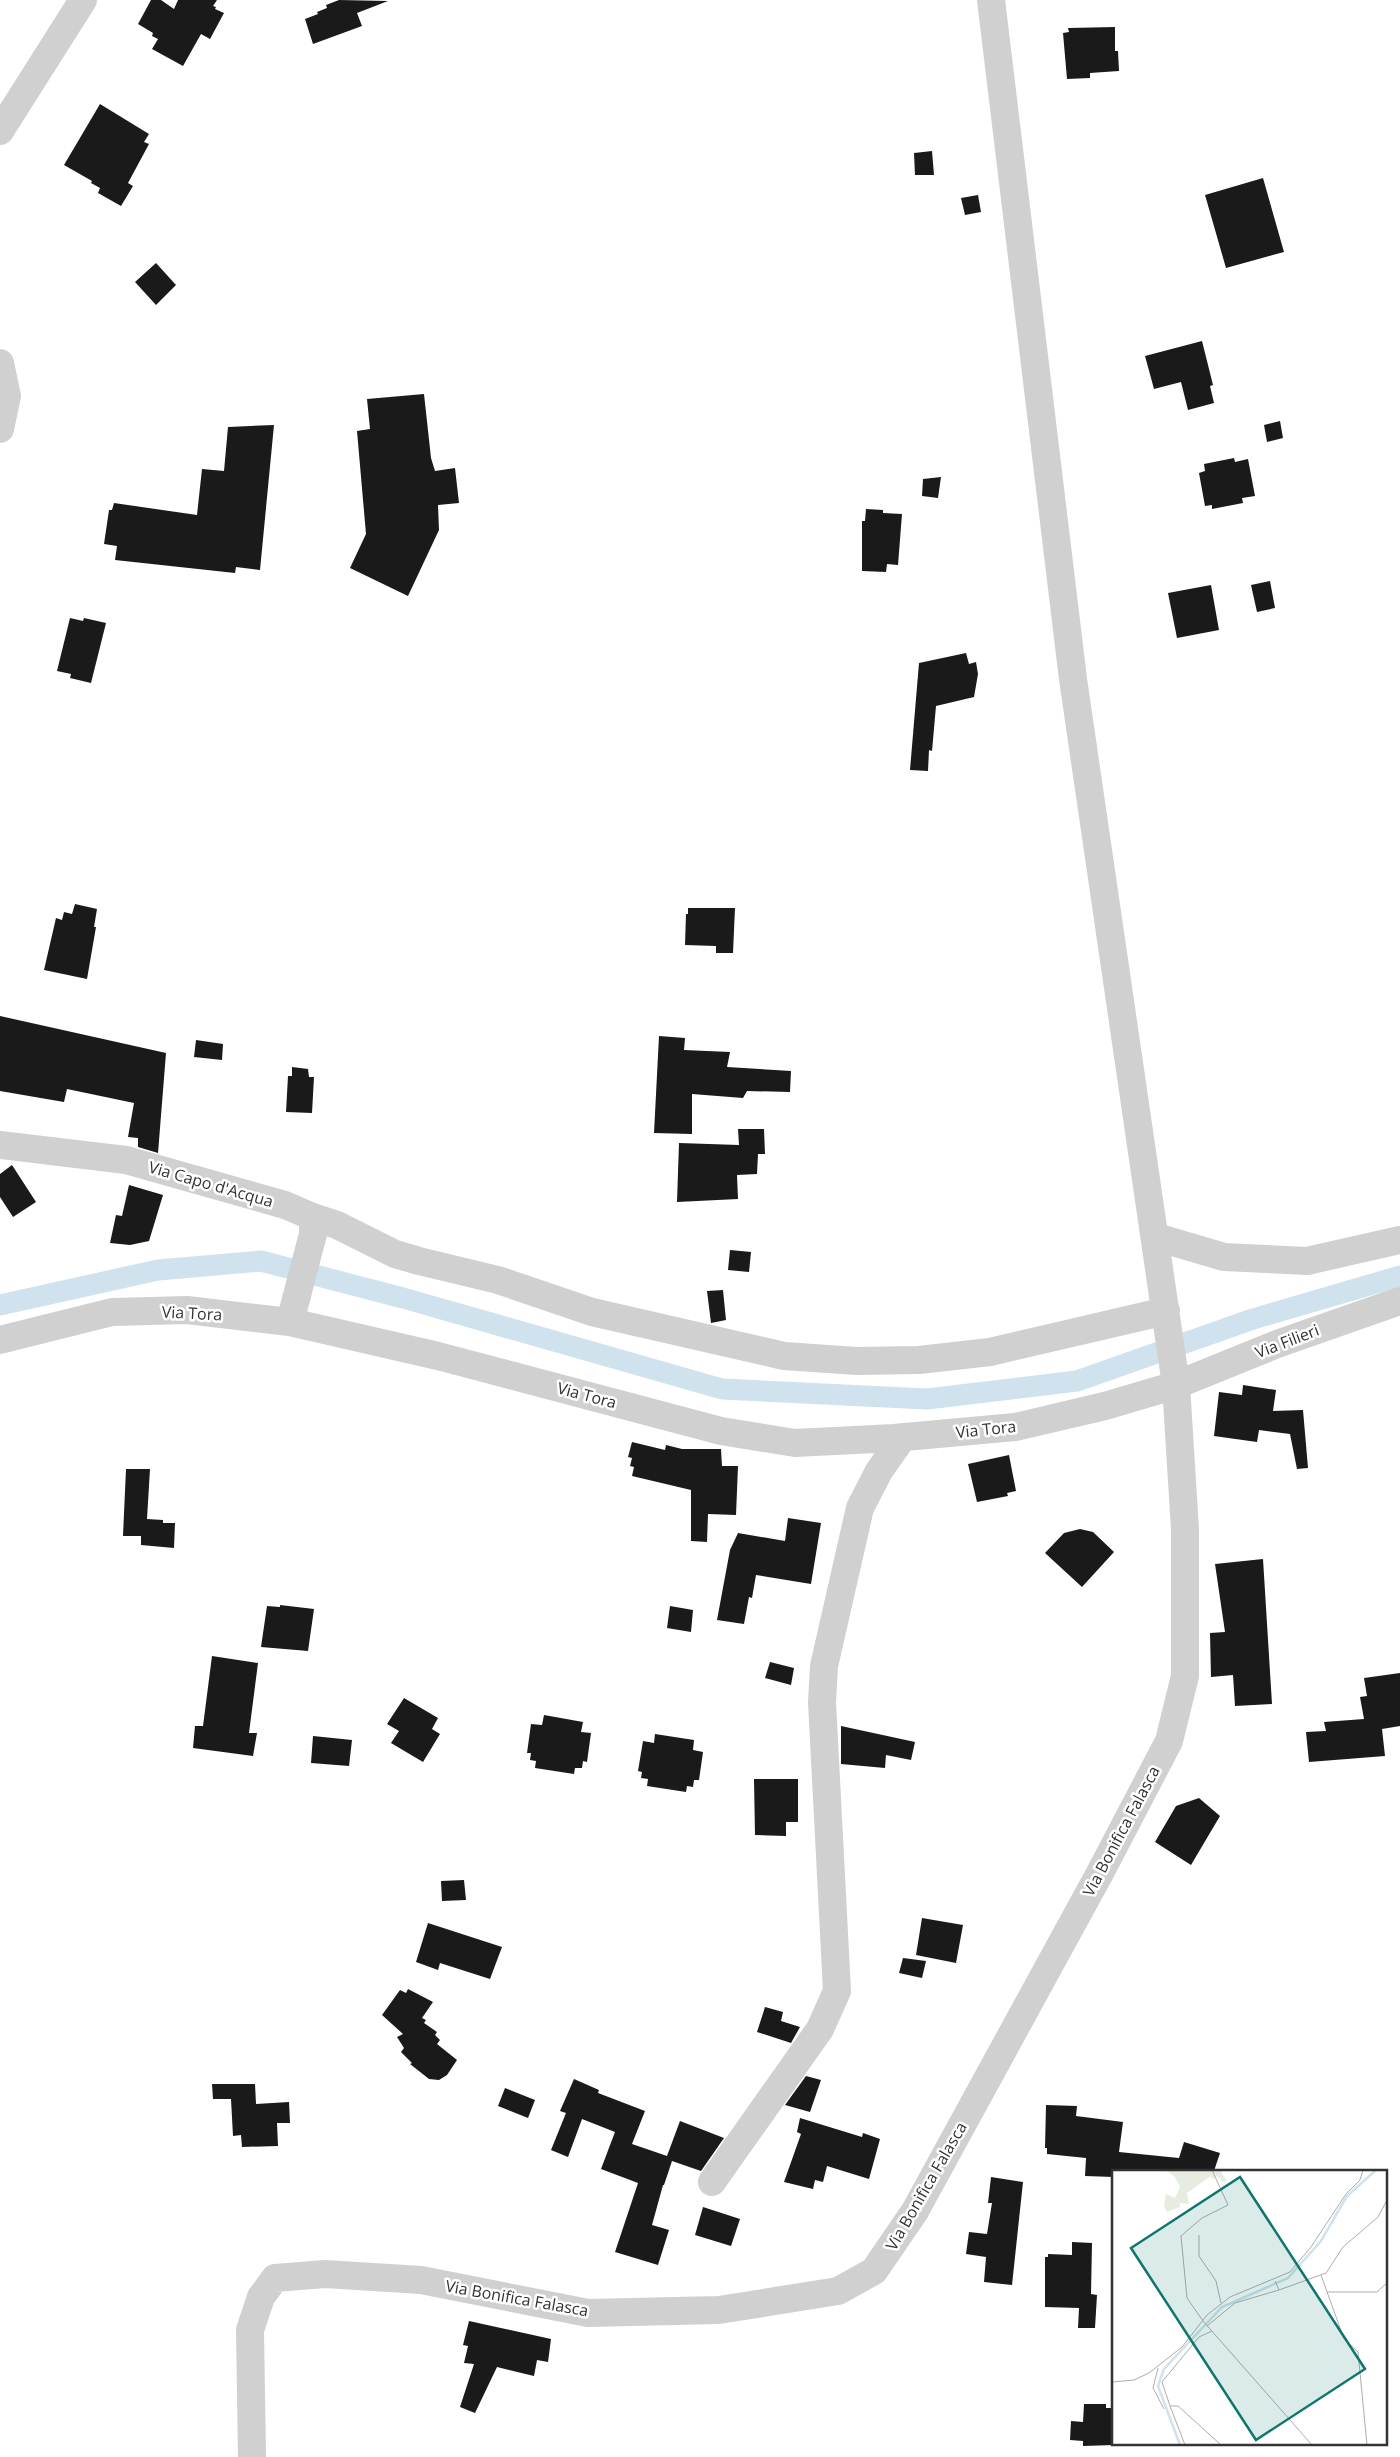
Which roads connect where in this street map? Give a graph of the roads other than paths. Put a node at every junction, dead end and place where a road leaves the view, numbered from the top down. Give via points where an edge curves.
1 (83, 0) edge
2 (991, 0) edge
3 (0, 131) edge
4 (0, 363) edge
5 (0, 430) edge
6 (0, 1145) edge
7 (313, 1225) junction
8 (1156, 1237) junction
9 (1400, 1240) edge
10 (1400, 1301) edge
11 (1167, 1317) junction
12 (291, 1318) junction
13 (0, 1340) edge
14 (1175, 1376) junction
15 (903, 1437) junction
16 (712, 2182) dead end
17 (252, 2457) edge

1 - 3 street
2 - 8 street, Via Bonifica Falasca via 1073,679
4 - 5 street via 7,396
6 - 7 street, Via Capo d'Acqua via 126,1160 285,1205
7 - 11 street, Via Capo d'Acqua via 337,1225 395,1254 498,1280 592,1312 784,1356 857,1361 918,1360 990,1352
7 - 12 street
8 - 9 street via 1224,1257 1307,1261
8 - 11 street, Via Bonifica Falasca
10 - 14 street, Via Filieri
11 - 14 street, Via Bonifica Falasca
12 - 13 street, Via Tora via 187,1310 112,1312
12 - 15 street, Via Tora via 721,1431 795,1443
14 - 15 street, Via Tora via 1105,1406 1015,1427
14 - 17 street, Via Bonifica Falasca via 1185,1528 1185,1676 1168,1741 1102,1871 920,2202 874,2272 838,2291 719,2310 588,2313 421,2280 325,2274 275,2278 261,2297 250,2330
15 - 16 street via 879,1471 860,1508 824,1666 822,1702 837,1991 820,2029

